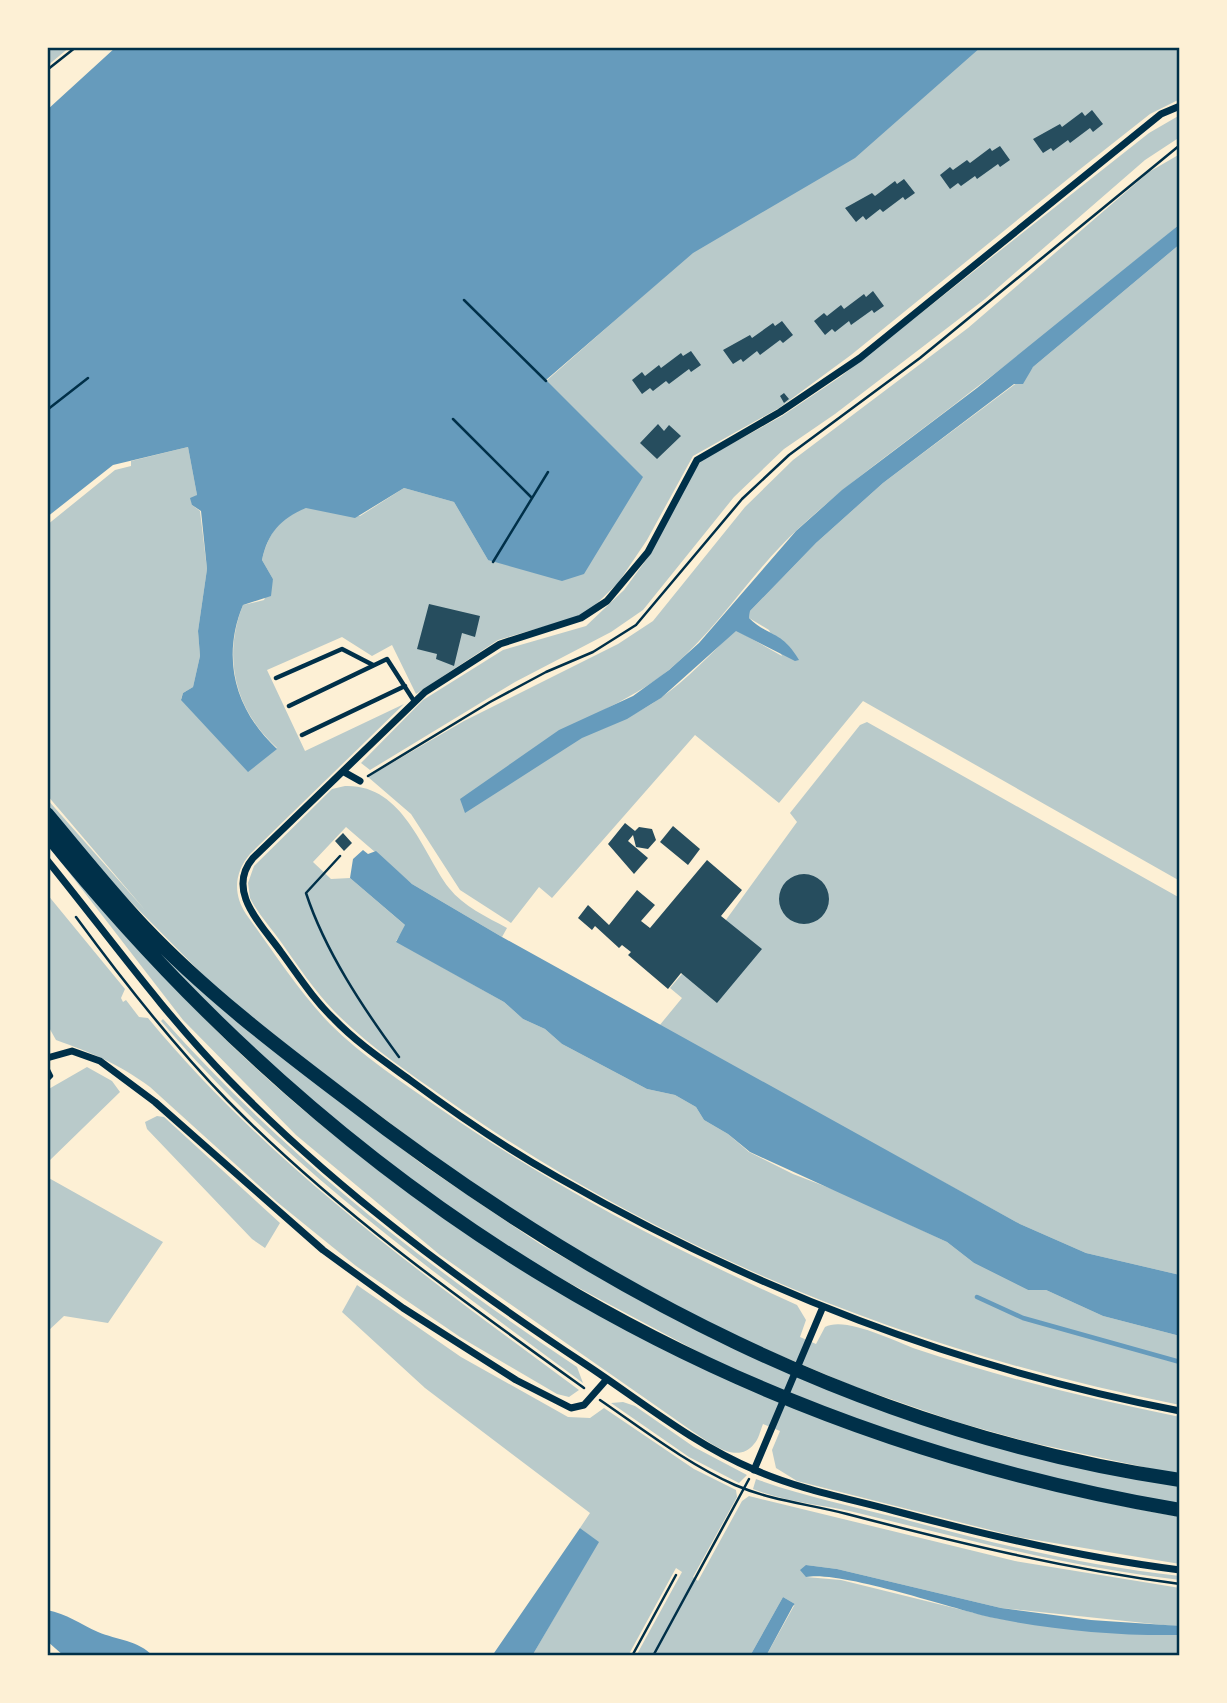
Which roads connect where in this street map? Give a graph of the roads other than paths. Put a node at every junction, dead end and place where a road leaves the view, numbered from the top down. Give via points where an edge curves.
1 (1180, 106) edge
2 (374, 666) junction
3 (276, 678) dead end
4 (405, 685) junction
5 (414, 702) junction
6 (289, 706) dead end
7 (302, 735) dead end
8 (344, 772) junction
9 (360, 781) road end
10 (47, 814) edge
11 (47, 834) edge
12 (47, 860) edge
13 (47, 1058) edge
14 (47, 1068) edge
15 (47, 1080) edge
16 (822, 1309) junction
17 (607, 1379) junction
18 (1180, 1411) edge
19 (754, 1470) junction
20 (1180, 1480) edge
21 (1180, 1510) edge
22 (1180, 1570) edge

1 - 5 street via 1161,114 860,358 697,460 648,552 607,601 581,618 500,645
2 - 3 lane via 342,649
2 - 4 lane via 387,659 392,662
2 - 6 lane
4 - 5 lane
4 - 7 lane
5 - 8 street
8 - 9 street
8 - 16 street via 249,862 243,878 243,894 254,915 316,1000 362,1044 512,1151 695,1252
10 - 20 highway via 145,928 214,993 384,1128 570,1255 728,1340 890,1405 1029,1448
11 - 21 highway via 171,977 287,1089 365,1154 523,1265 681,1352 847,1423 1025,1479
12 - 17 street via 157,999 279,1129 388,1224
13 - 17 street via 72,1051 100,1061 155,1102 332,1257 516,1380 570,1408 584,1405
14 - 15 lane via 51,1076
16 - 18 street via 1042,1381
16 - 19 street
17 - 19 street via 696,1440
19 - 22 street via 810,1491 1016,1542

